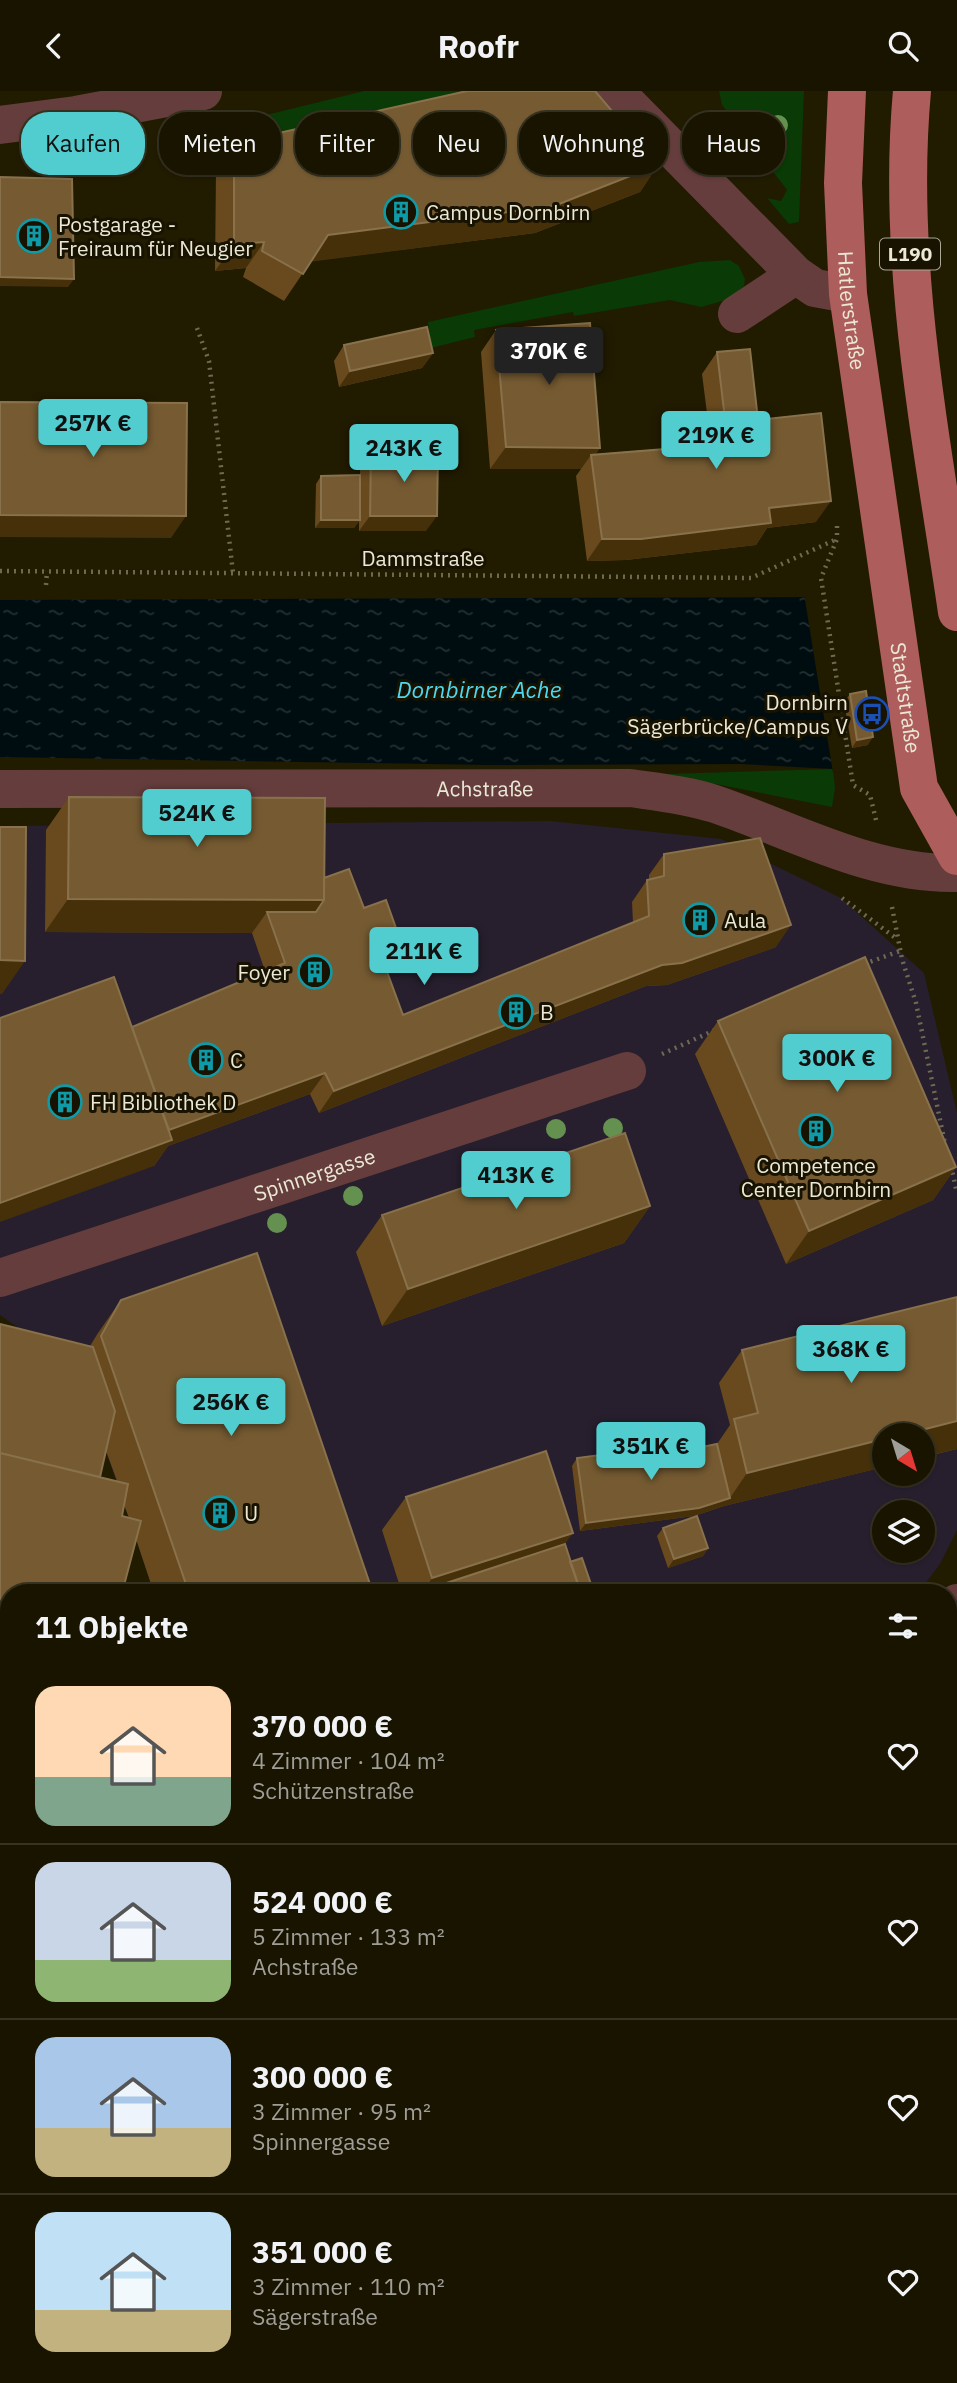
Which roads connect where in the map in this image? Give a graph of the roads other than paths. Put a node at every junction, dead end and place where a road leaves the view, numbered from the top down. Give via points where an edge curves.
1 (203, 91) edge
2 (615, 91) edge
3 (846, 91) edge
4 (912, 91) edge
5 (0, 125) edge
6 (796, 275) junction
7 (848, 294) junction
8 (737, 314) dead end
9 (883, 529) joint
10 (957, 612) edge
11 (0, 789) edge
12 (957, 856) edge
13 (957, 873) edge
14 (627, 1071) road end
15 (0, 1278) edge

1 - 5 street
2 - 6 street
3 - 7 main road, Hatlerstraße via 843,184
4 - 10 main road, L190 via 907,225
6 - 7 street via 815,288
6 - 8 street
7 - 9 main road, Hatlerstraße
9 - 12 main road, Stadtstraße via 919,787
11 - 13 street, Achstraße via 630,788 712,803 886,867
14 - 15 street, Spinnergasse

